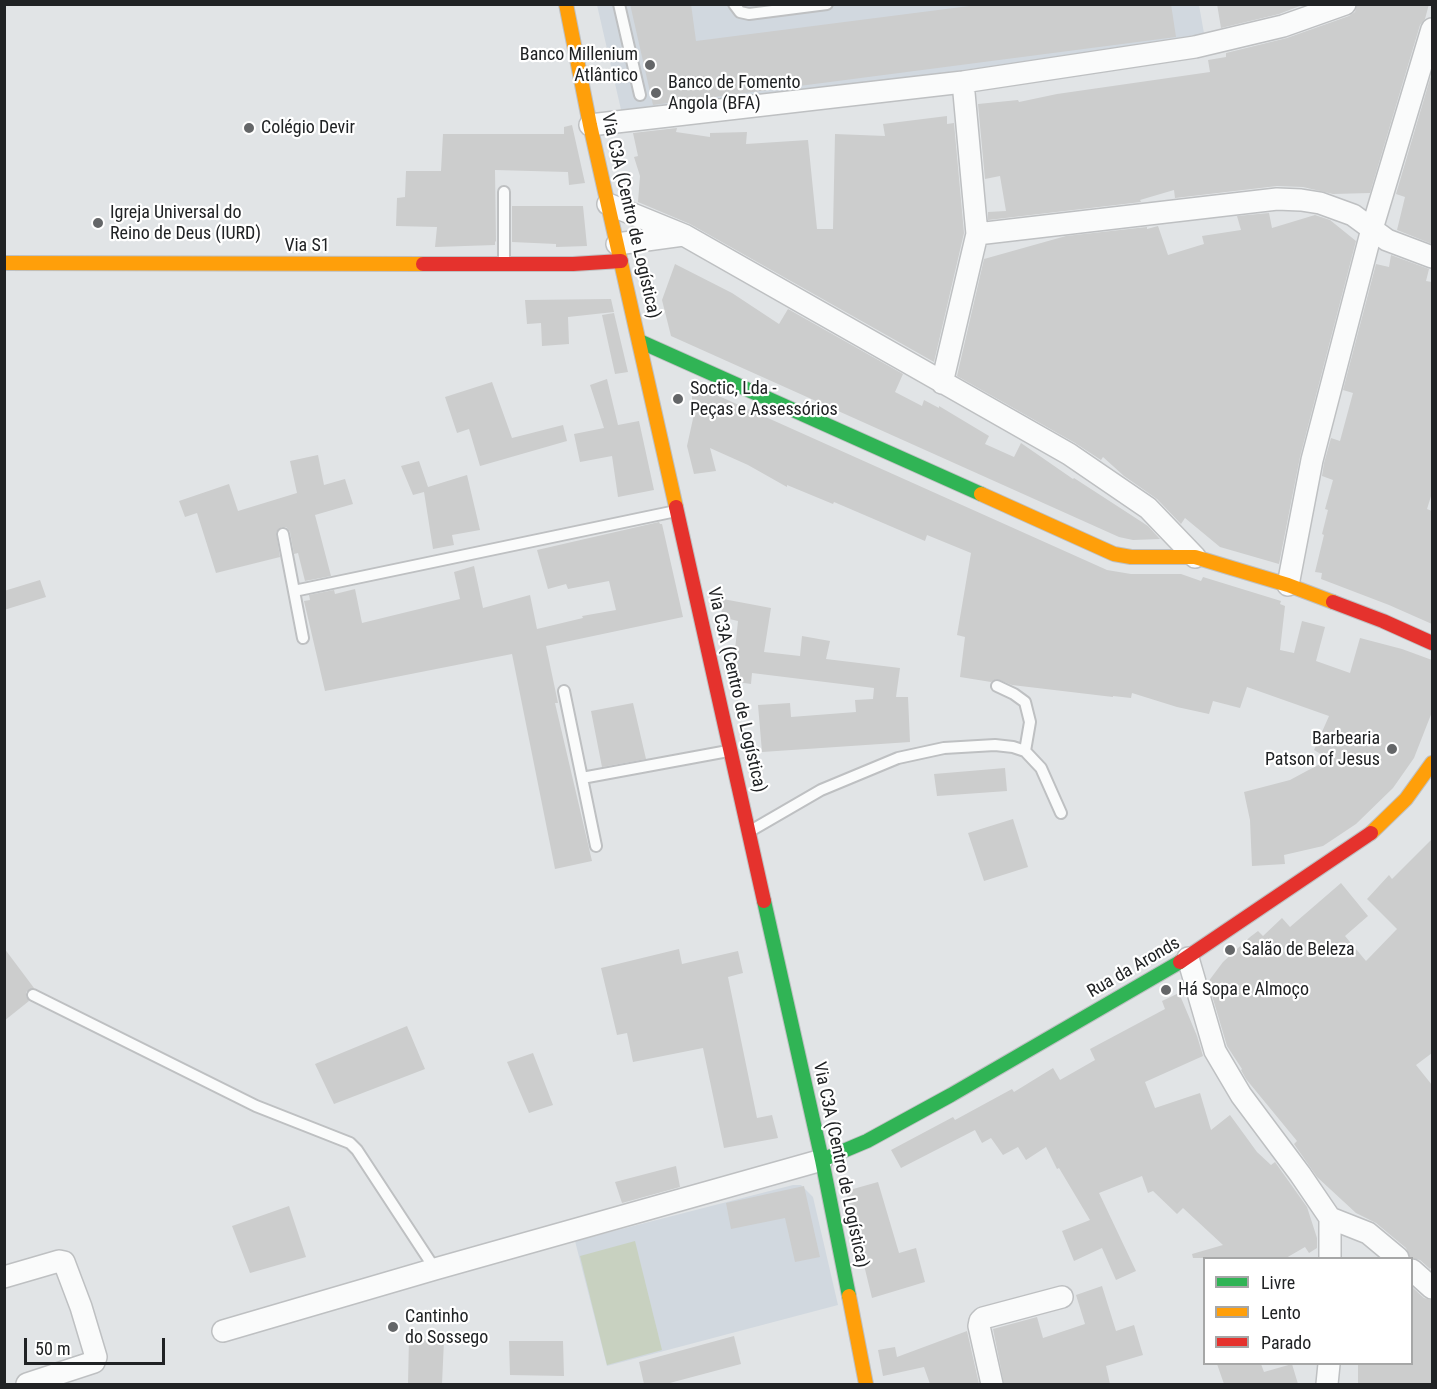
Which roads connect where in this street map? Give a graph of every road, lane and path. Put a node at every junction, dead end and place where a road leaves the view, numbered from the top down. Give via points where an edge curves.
1 (566, 4) edge
2 (619, 4) edge
3 (734, 4) edge
4 (827, 4) edge
5 (1345, 4) edge
6 (1432, 29) edge
7 (963, 82) junction
8 (640, 95) dead end
9 (591, 125) junction
10 (504, 192) dead end
11 (608, 204) junction
12 (1372, 229) junction
13 (977, 234) junction
14 (684, 235) junction
15 (619, 252) junction
16 (1432, 257) edge
17 (4, 263) edge
18 (504, 264) junction
19 (639, 341) junction
20 (942, 383) junction
21 (677, 511) junction
22 (283, 534) dead end
23 (1195, 557) junction
24 (1288, 585) junction
25 (294, 591) junction
26 (303, 638) dead end
27 (1432, 643) edge
28 (997, 686) dead end
29 (564, 691) dead end
30 (731, 751) junction
31 (1025, 751) junction
32 (1432, 764) edge
33 (582, 778) junction
34 (1061, 813) dead end
35 (749, 832) junction
36 (596, 846) dead end
37 (1188, 958) junction
38 (33, 995) dead end
39 (822, 1160) junction
40 (1330, 1218) junction
41 (1330, 1257) edge
42 (1397, 1257) edge
43 (435, 1269) junction
44 (1413, 1271) edge
45 (4, 1277) edge
46 (1432, 1288) edge
47 (1062, 1297) dead end
48 (223, 1331) dead end
49 (1329, 1365) edge
50 (27, 1384) edge
51 (867, 1384) edge
52 (992, 1384) edge
53 (1327, 1384) edge

1 - 9 street, Via C3A (Centro de Logística)
2 - 8 lane
3 - 4 lane via 740,12 749,14
5 - 7 street via 1283,26 1195,47
6 - 12 street
7 - 9 street
7 - 13 street
9 - 11 street, Via C3A (Centro de Logística)
10 - 18 lane
11 - 14 street
11 - 15 street, Via C3A (Centro de Logística)
12 - 13 street via 1353,215 1320,203 1277,199
12 - 16 street via 1387,240
12 - 24 street via 1312,460
13 - 20 street
14 - 15 street
14 - 20 street
15 - 18 street, Via S1 via 573,264
15 - 19 street, Via C3A (Centro de Logística)
17 - 18 street, Via S1
19 - 21 street, Via C3A (Centro de Logística)
19 - 23 street via 1114,554
20 - 23 street via 1069,454 1142,503
21 - 25 lane
21 - 30 street, Via C3A (Centro de Logística)
22 - 25 lane
23 - 24 street
24 - 27 street
25 - 26 lane
28 - 31 lane via 1025,702 1030,722
29 - 33 lane
30 - 33 lane
30 - 35 street, Via C3A (Centro de Logística)
31 - 34 lane via 1041,768
31 - 35 lane via 995,745 944,748 898,758 820,790
32 - 37 street, Rua da Aronds via 1406,799 1367,837
33 - 36 lane
35 - 39 street, Via C3A (Centro de Logística)
37 - 39 street, Rua da Aronds via 940,1101 867,1141
37 - 40 street via 1215,1052 1241,1095
38 - 43 lane via 256,1106 350,1143
39 - 43 street
39 - 51 street, Via C3A (Centro de Logística)
40 - 41 street
40 - 42 street via 1368,1233
43 - 48 street
44 - 46 street
45 - 50 street via 64,1262 96,1357 94,1362
47 - 52 street via 980,1321
49 - 53 street

